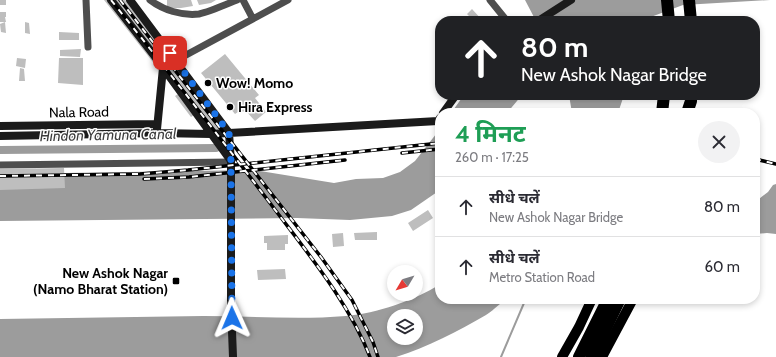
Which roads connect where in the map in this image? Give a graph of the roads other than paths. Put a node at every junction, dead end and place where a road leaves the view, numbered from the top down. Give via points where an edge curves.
1 (86, 0) edge
2 (111, 0) edge
3 (130, 0) edge
4 (150, 0) edge
5 (237, 0) edge
6 (243, 0) edge
7 (288, 0) edge
8 (490, 0) edge
9 (571, 0) edge
10 (667, 0) edge
11 (689, 0) edge
12 (503, 16) edge
13 (546, 16) edge
14 (669, 16) edge
15 (690, 16) edge
16 (253, 19) junction
17 (88, 46) dead end
18 (175, 61) junction
19 (163, 68) junction
20 (185, 73) junction
21 (173, 82) junction
22 (435, 121) edge
23 (158, 124) junction
24 (0, 126) edge
25 (157, 133) junction
26 (229, 133) junction
27 (211, 134) junction
28 (0, 136) edge
29 (0, 165) edge
30 (231, 165) junction
31 (590, 304) edge
32 (606, 304) edge
33 (618, 304) edge
34 (630, 304) edge
35 (233, 357) edge
36 (562, 357) edge
37 (579, 357) edge
38 (592, 357) edge
39 (602, 357) edge

1 - 17 street
2 - 19 street
3 - 18 street
4 - 5 street via 157,6 176,13 200,14
6 - 16 street
7 - 16 street
8 - 12 street
9 - 13 street
10 - 14 highway
11 - 15 highway
16 - 18 street
18 - 19 street
18 - 20 street
19 - 21 street
19 - 23 street
20 - 21 street
20 - 26 street
21 - 27 street
22 - 26 street, Nala Road
23 - 24 street, Nala Road
23 - 25 street
25 - 27 street, Nala Road
25 - 28 street, Nala Road
26 - 27 street, Nala Road
26 - 30 street
27 - 30 street
29 - 30 street
30 - 35 street
31 - 36 main road
32 - 37 highway
33 - 38 highway
34 - 39 main road

